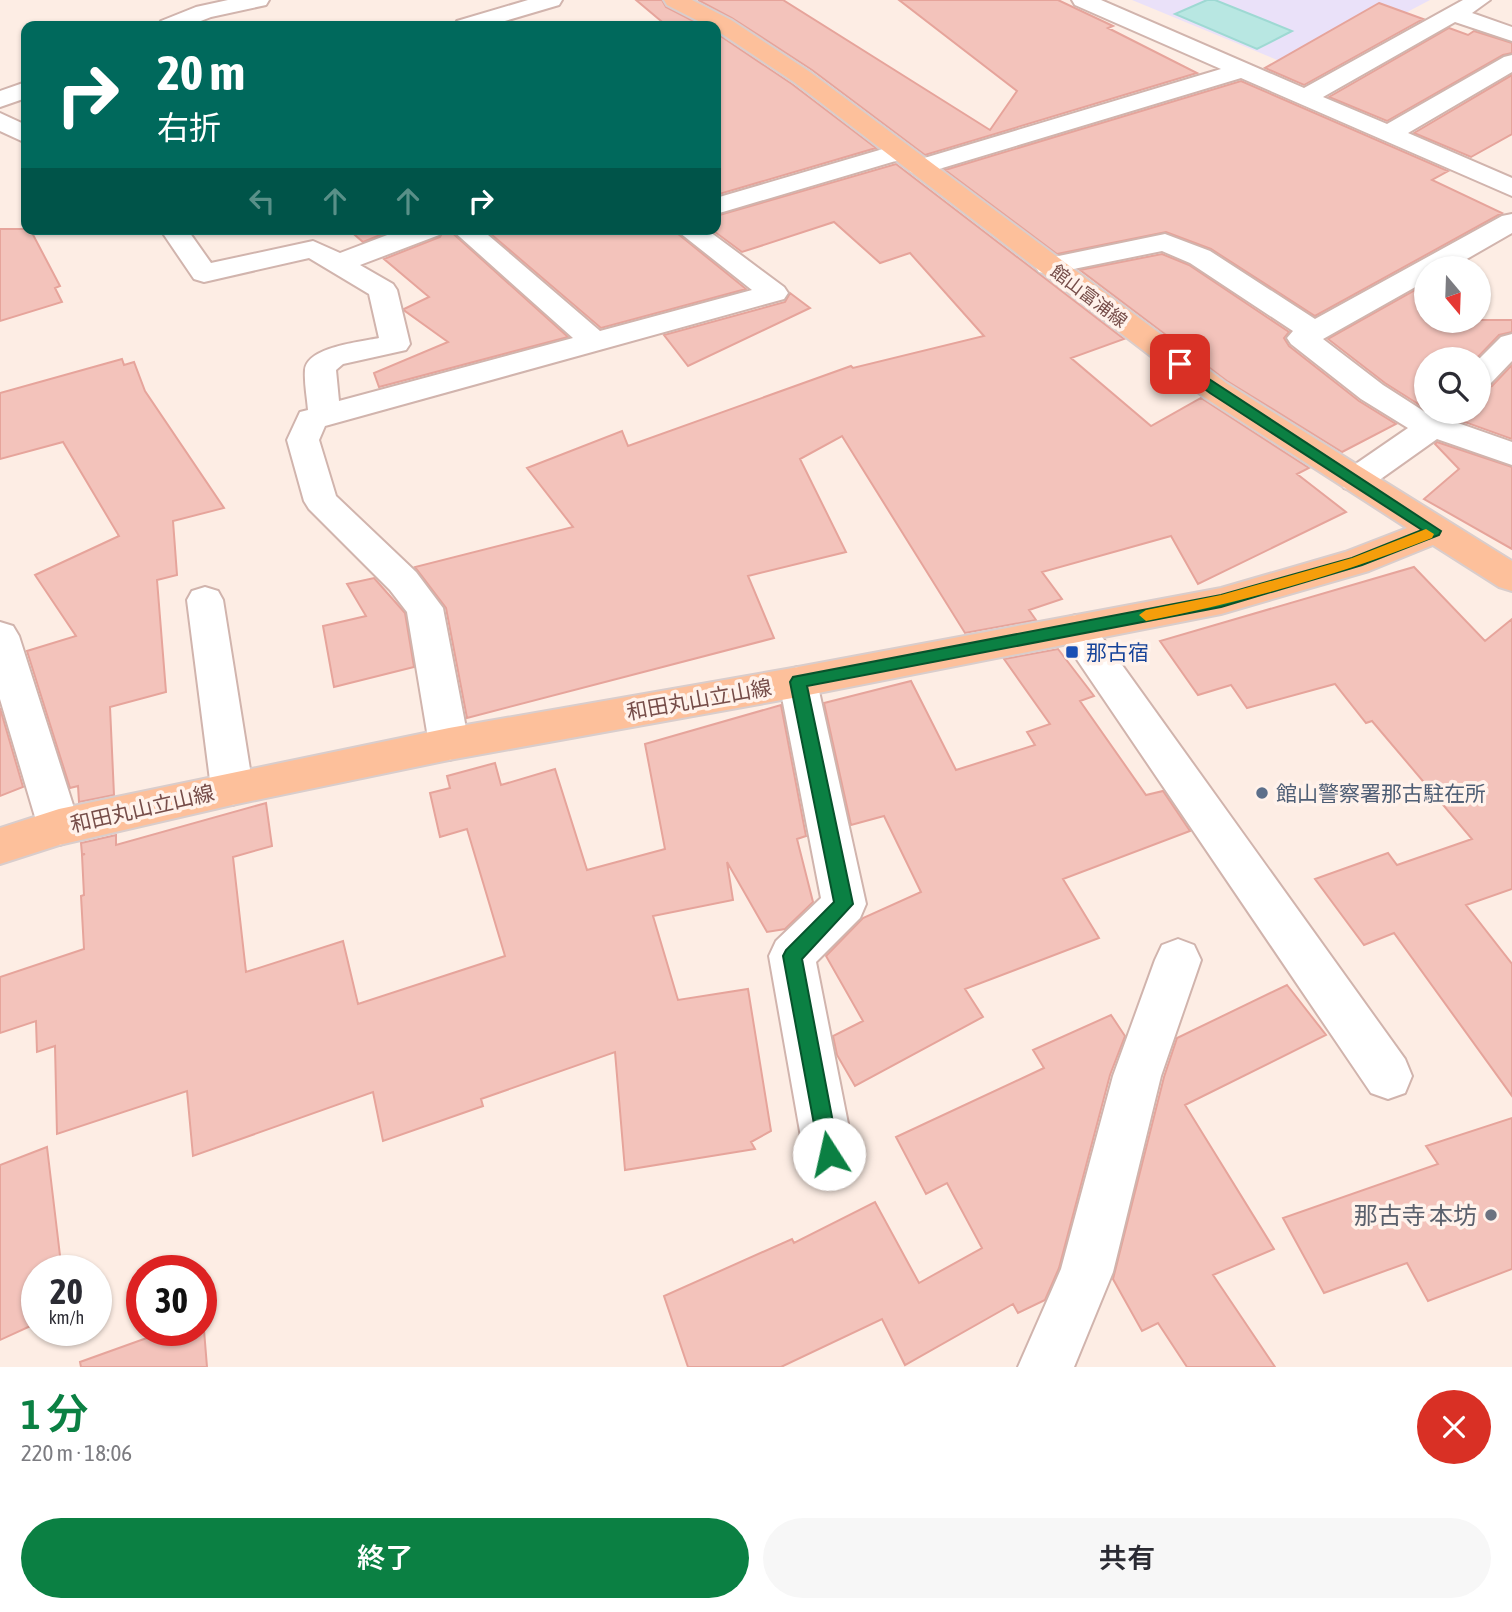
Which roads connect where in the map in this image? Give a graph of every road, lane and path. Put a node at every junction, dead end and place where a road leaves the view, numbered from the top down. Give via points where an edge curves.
1 (258, 0) edge
2 (551, 0) edge
3 (675, 0) edge
4 (1083, 0) edge
5 (1479, 0) edge
6 (1453, 14) junction
7 (182, 21) edge
8 (481, 21) edge
9 (711, 21) edge
10 (721, 27) edge
11 (1512, 34) edge
12 (1512, 62) edge
13 (1242, 69) junction
14 (21, 91) edge
15 (1305, 97) junction
16 (0, 100) edge
17 (0, 120) edge
18 (21, 133) edge
19 (1390, 133) junction
20 (910, 159) junction
21 (1512, 188) edge
22 (721, 205) edge
23 (1512, 222) edge
24 (177, 235) edge
25 (413, 235) edge
26 (471, 235) edge
27 (696, 235) edge
28 (1451, 256) edge
29 (338, 263) junction
30 (1049, 266) junction
31 (1414, 277) edge
32 (1315, 332) junction
33 (596, 343) junction
34 (1512, 344) edge
35 (1491, 365) edge
36 (324, 415) junction
37 (1414, 419) edge
38 (1433, 424) edge
39 (1453, 424) edge
40 (1512, 454) edge
41 (1356, 480) junction
42 (1434, 531) junction
43 (1512, 578) edge
44 (205, 600) dead end
45 (1076, 629) junction
46 (0, 636) edge
47 (798, 682) junction
48 (449, 744) junction
49 (232, 788) junction
50 (59, 827) junction
51 (0, 846) edge
52 (1178, 960) dead end
53 (1388, 1076) dead end
54 (829, 1154) dead end
55 (1046, 1367) edge

1 - 7 street
2 - 8 street
3 - 9 main road, 館山富浦線
4 - 13 street
5 - 6 street
6 - 11 street
6 - 15 street
10 - 20 main road, 館山富浦線 via 802,77
12 - 19 street
13 - 15 street
13 - 20 street
14 - 16 street
15 - 19 street
17 - 18 street
19 - 21 street
20 - 22 street
20 - 30 main road, 館山富浦線
23 - 28 street
24 - 29 street via 204,273 313,248
25 - 29 street
26 - 33 street
27 - 33 street via 774,293
29 - 36 street via 383,290 395,344 333,357 320,367
30 - 32 street via 1166,242 1200,257
30 - 41 main road, 館山富浦線 via 1215,390
31 - 32 street
32 - 37 street via 1302,338
33 - 36 street
34 - 35 street
36 - 48 street via 311,419 303,440 321,501 425,608
38 - 41 street
39 - 40 street
41 - 42 main road, 館山富浦線
42 - 43 main road, 館山富浦線
42 - 45 main road, 和田丸山立山線 via 1356,562 1221,601
44 - 49 street
45 - 47 main road, 和田丸山立山線
45 - 53 street
46 - 50 street
47 - 48 main road, 和田丸山立山線
47 - 54 street via 844,904 792,956
48 - 49 main road, 和田丸山立山線
49 - 50 main road, 和田丸山立山線
50 - 51 main road, 和田丸山立山線
52 - 55 street via 1137,1076 1087,1272

